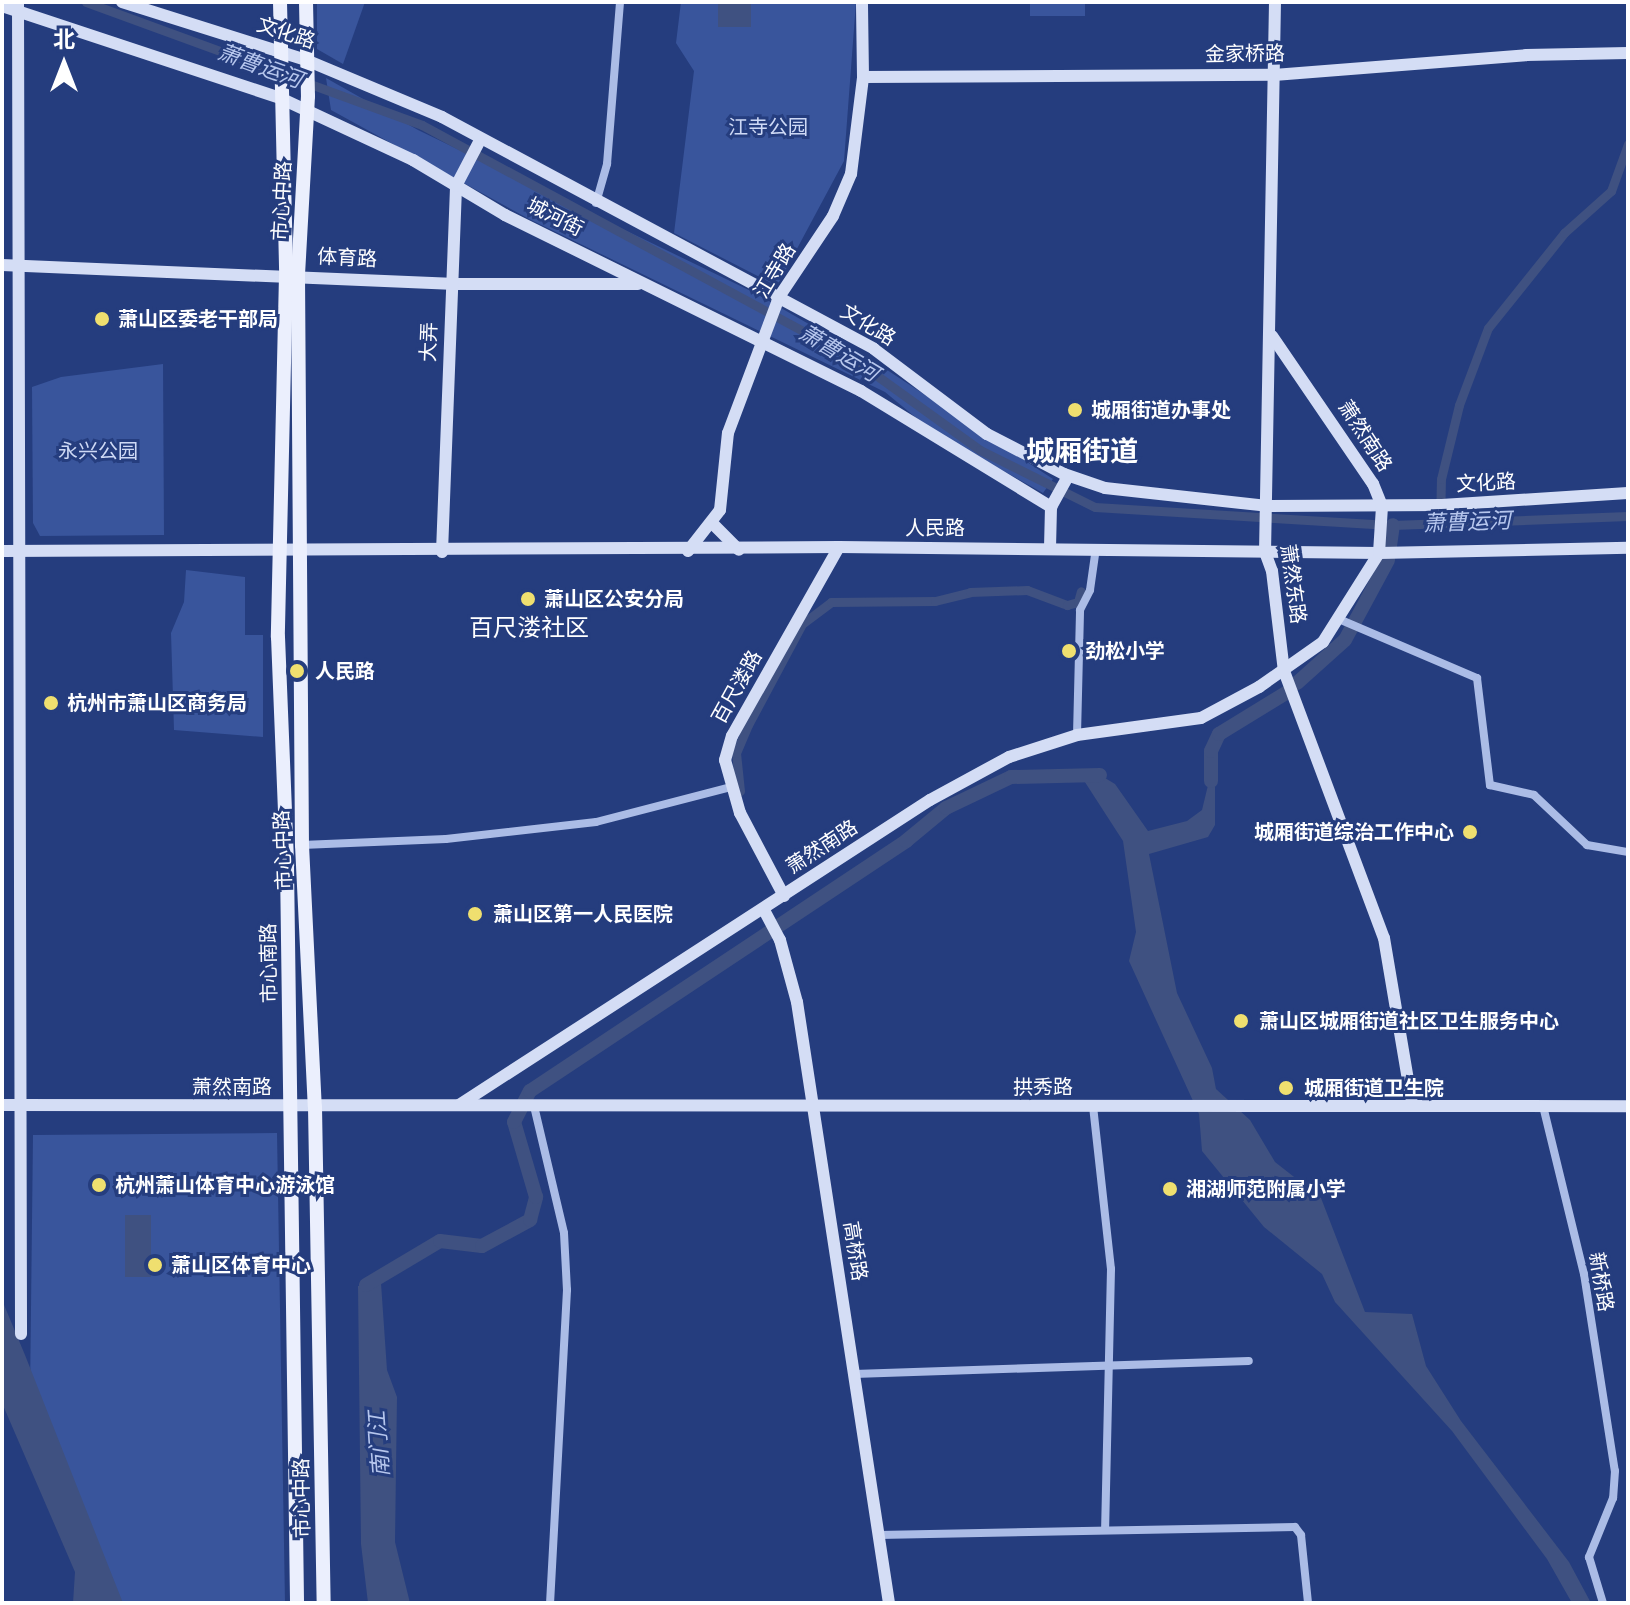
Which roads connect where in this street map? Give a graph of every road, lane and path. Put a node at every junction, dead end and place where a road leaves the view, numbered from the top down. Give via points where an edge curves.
1 (122, 2) edge
2 (280, 2) edge
3 (306, 2) edge
4 (620, 2) edge
5 (862, 2) edge
6 (1275, 2) edge
7 (2, 6) edge
8 (18, 6) edge
9 (1627, 53) edge
10 (281, 56) junction
11 (307, 64) junction
12 (1274, 75) junction
13 (863, 77) junction
14 (280, 94) junction
15 (307, 103) junction
16 (480, 140) junction
17 (460, 181) junction
18 (596, 203) junction
19 (2, 265) edge
20 (20, 265) junction
21 (292, 276) junction
22 (450, 284) junction
23 (641, 284) junction
24 (779, 297) junction
25 (1272, 336) junction
26 (761, 346) junction
27 (1068, 476) junction
28 (1628, 493) edge
29 (1051, 507) junction
30 (1267, 508) junction
31 (1382, 508) junction
32 (712, 523) junction
33 (839, 547) junction
34 (1050, 548) junction
35 (1096, 548) junction
36 (1628, 548) edge
37 (291, 550) junction
38 (739, 550) junction
39 (2, 551) edge
40 (688, 551) junction
41 (21, 552) junction
42 (442, 552) junction
43 (1265, 552) junction
44 (1379, 553) junction
45 (1342, 620) junction
46 (1284, 671) junction
47 (1077, 735) junction
48 (731, 787) junction
49 (302, 845) junction
50 (1628, 852) edge
51 (784, 896) junction
52 (764, 910) junction
53 (1412, 1103) junction
54 (2, 1105) edge
55 (459, 1105) junction
56 (20, 1106) junction
57 (534, 1106) junction
58 (1093, 1106) junction
59 (1543, 1106) junction
60 (1628, 1106) edge
61 (291, 1107) junction
62 (315, 1107) junction
63 (812, 1107) junction
64 (21, 1334) dead end
65 (1249, 1361) dead end
66 (1107, 1365) junction
67 (854, 1374) junction
68 (1105, 1528) junction
69 (879, 1535) junction
70 (297, 1603) edge
71 (324, 1603) edge
72 (550, 1603) edge
73 (889, 1603) edge
74 (1308, 1603) edge
75 (1603, 1603) edge

1 - 10 street, 文化路
2 - 10 main road
3 - 11 main road
4 - 18 street via 607,164
5 - 13 street, 江寺路
6 - 12 street, 萧然东路
7 - 8 street, 城河街
8 - 14 street, 城河街
8 - 20 street
9 - 12 street, 金家桥路 via 1526,55
10 - 11 street, 文化路
10 - 14 main road, 市心中路
11 - 15 main road, 市心中路
11 - 16 street, 文化路 via 442,117
12 - 13 street, 金家桥路
12 - 25 street, 萧然东路
13 - 24 street, 江寺路 via 851,174 833,216
14 - 15 street, 城河街
14 - 21 main road, 市心中路
15 - 17 street, 城河街
15 - 21 main road, 市心中路
16 - 17 street, 大弄
16 - 18 street, 文化路
17 - 22 street, 大弄
17 - 23 street, 城河街
18 - 24 street, 文化路
19 - 20 street, 体育路
20 - 21 street, 体育路
20 - 41 street
21 - 22 street, 体育路
21 - 37 main road, 市心中路
22 - 23 street, 体育路
22 - 42 street, 大弄
23 - 26 street, 城河街
24 - 26 street, 江寺路
24 - 27 street, 文化路 via 874,349 987,434
25 - 30 street, 萧然东路
25 - 31 street, 萧然南路 via 1373,484
26 - 29 street, 城河街 via 861,391
26 - 32 street, 江寺路 via 728,433 720,510
27 - 29 street
27 - 30 street, 文化路 via 1147,496
28 - 31 street, 文化路
29 - 34 street
30 - 31 street, 文化路
30 - 43 street, 萧然东路
31 - 44 street, 萧然南路
32 - 38 street
32 - 40 street, 江寺路
33 - 34 street, 人民路
33 - 38 street, 人民路
33 - 48 street, 百尺溇路 via 732,736 725,760
34 - 35 street, 人民路
35 - 43 street, 人民路
35 - 47 street via 1090,590 1080,610
36 - 44 street, 人民路
37 - 41 street, 人民路
37 - 42 street, 人民路
37 - 49 main road, 市心中路
37 - 61 main road, 市心南路 via 278,637
38 - 40 street, 人民路
39 - 41 street, 人民路
40 - 42 street, 人民路
41 - 56 street
43 - 44 street, 人民路
43 - 46 street, 萧然东路
44 - 45 street, 萧然南路
45 - 46 street, 萧然南路
45 - 50 street via 1477,678 1490,785 1534,795 1587,845
46 - 47 street, 萧然南路 via 1201,718
46 - 53 street, 萧然东路 via 1384,938
47 - 51 street, 萧然南路 via 1009,757 930,800
48 - 49 street via 596,822 446,839
48 - 51 street, 百尺溇路
49 - 62 main road, 市心中路
51 - 52 street, 萧然南路
52 - 55 street, 萧然南路
52 - 63 street, 高桥路 via 780,940 797,1002
53 - 58 street, 拱秀路
53 - 59 street, 拱秀路
54 - 56 street, 萧然南路
55 - 57 street, 拱秀路
55 - 62 street, 萧然南路
56 - 61 street, 萧然南路
56 - 64 street
57 - 63 street, 拱秀路
57 - 72 street via 564,1233 567,1290
58 - 63 street, 拱秀路
58 - 66 street via 1111,1269
59 - 60 street, 拱秀路
59 - 75 street, 新桥路 via 1584,1274 1615,1471 1613,1498 1589,1557
61 - 62 street, 萧然南路
61 - 70 main road, 市心南路
62 - 71 main road, 市心中路
63 - 67 street, 高桥路
65 - 66 street
66 - 67 street
66 - 68 street
67 - 69 street, 高桥路
68 - 69 street
68 - 74 street via 1295,1527 1301,1535
69 - 73 street, 高桥路

